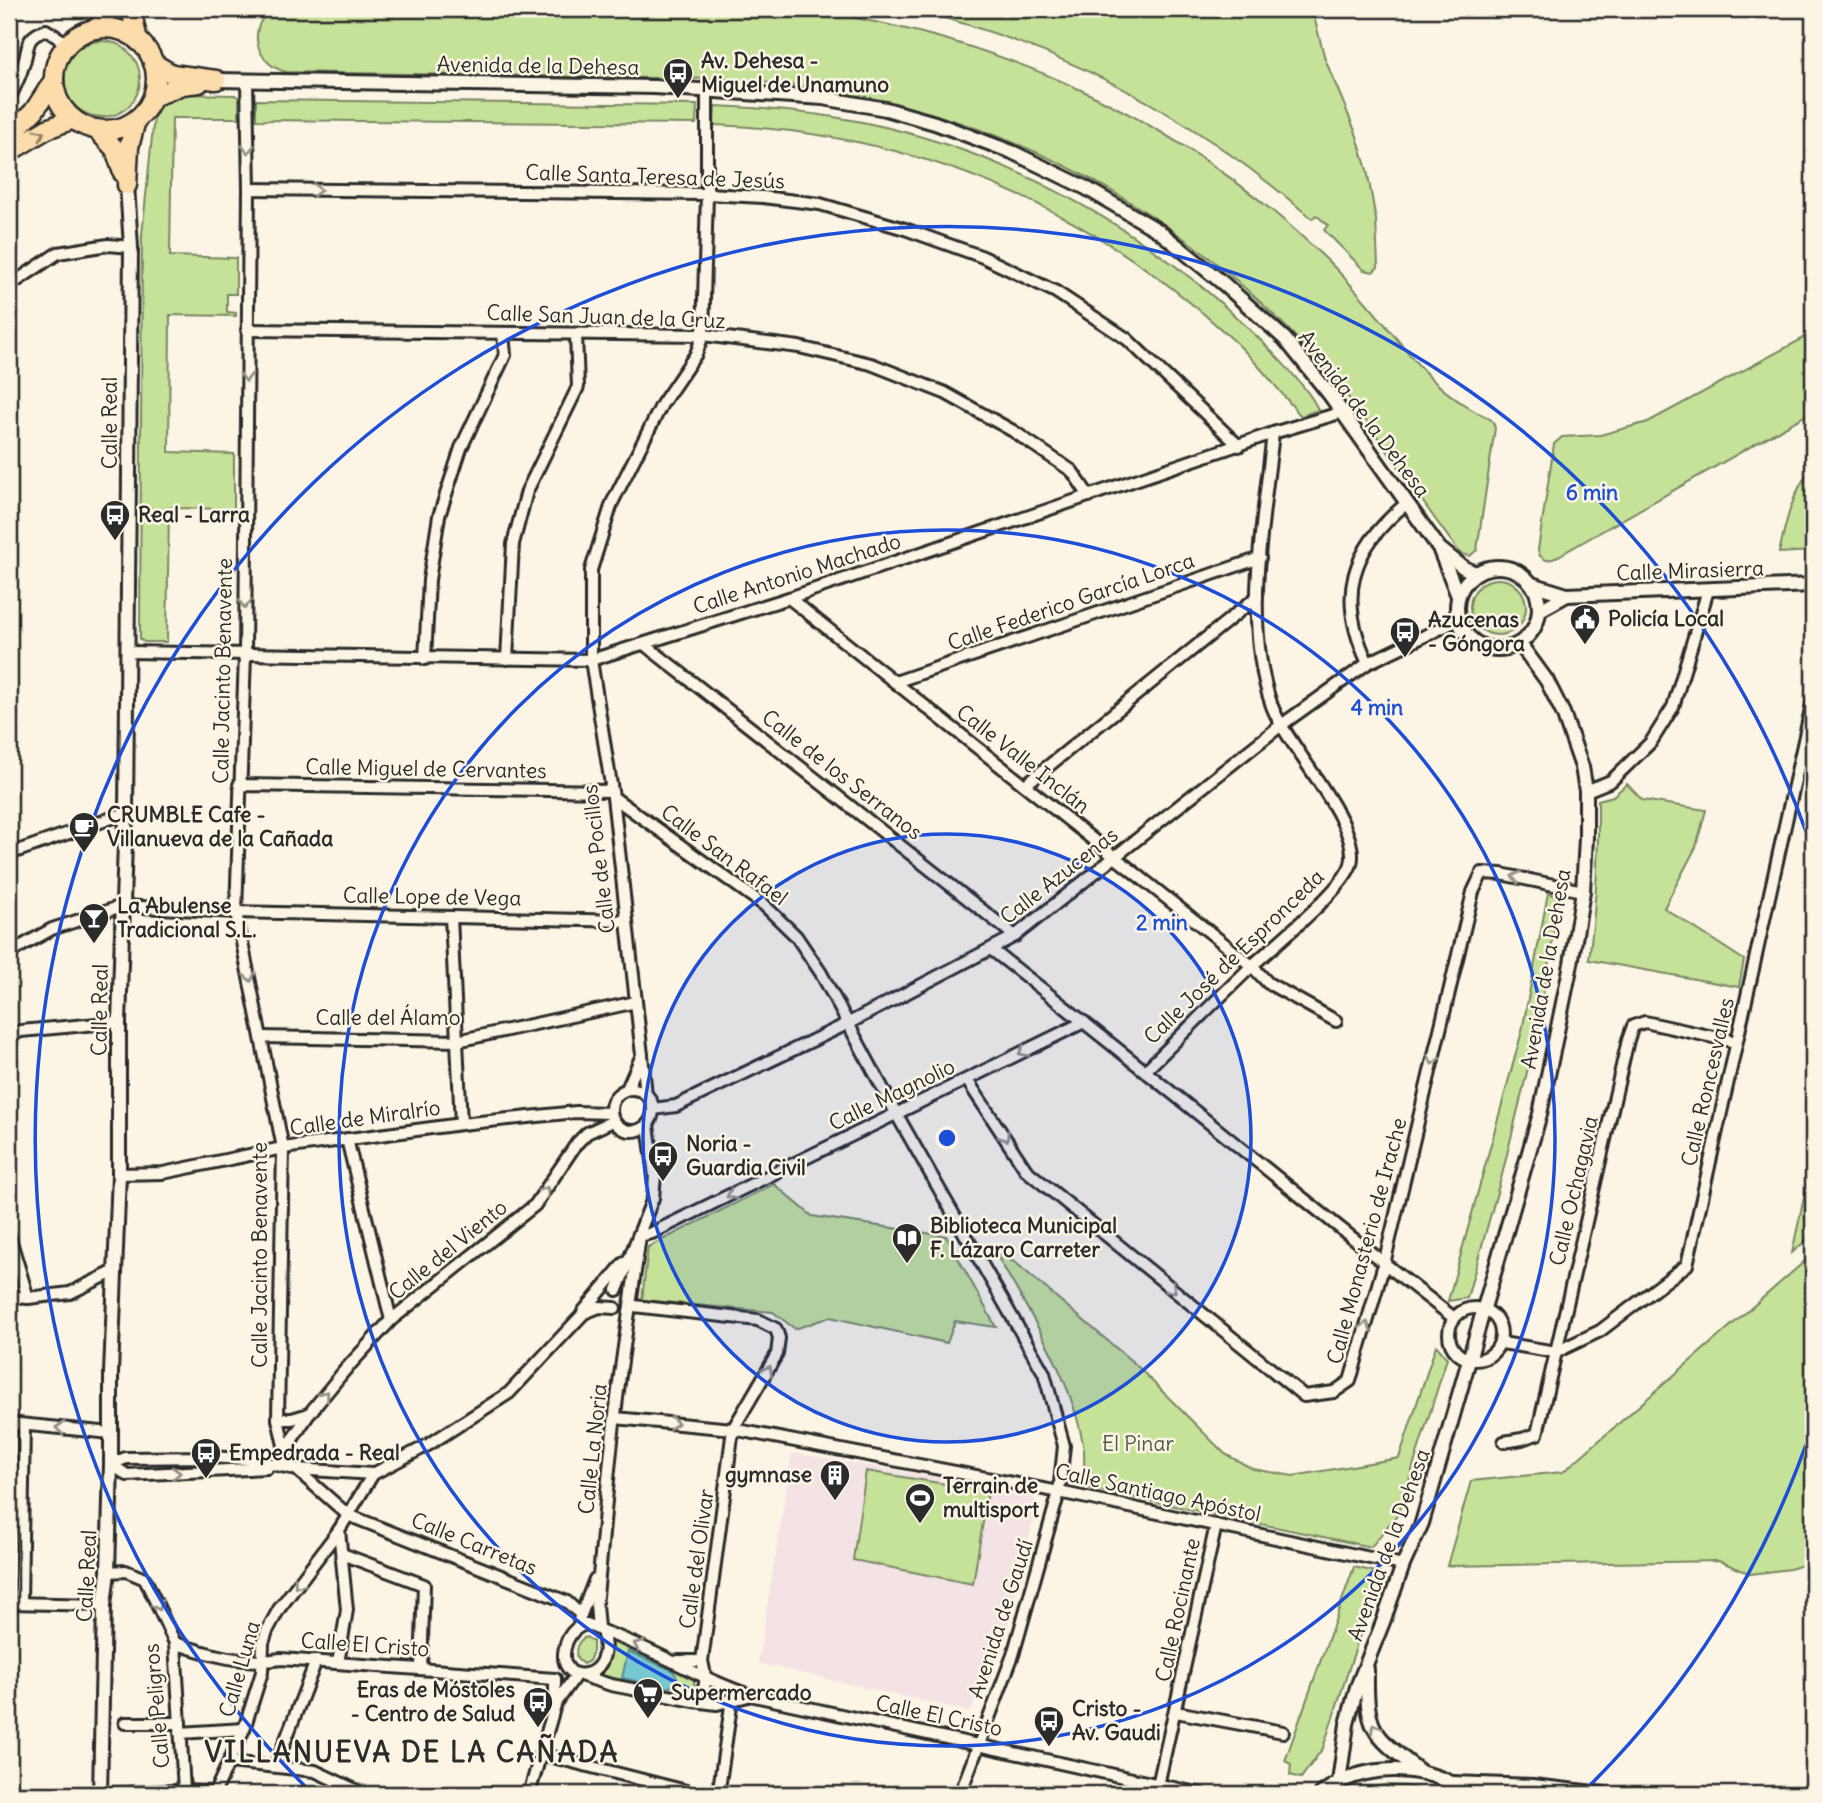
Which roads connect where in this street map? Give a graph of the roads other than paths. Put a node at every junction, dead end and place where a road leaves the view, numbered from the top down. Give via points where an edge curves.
1 (108, 9) edge
2 (131, 9) edge
3 (98, 29) junction
4 (138, 41) junction
5 (68, 44) junction
6 (153, 63) junction
7 (54, 80) junction
8 (216, 80) junction
9 (247, 81) junction
10 (707, 90) junction
11 (153, 97) junction
12 (9, 99) edge
13 (73, 119) junction
14 (136, 120) junction
15 (96, 129) junction
16 (9, 136) edge
17 (9, 152) edge
18 (127, 185) junction
19 (249, 189) junction
20 (707, 194) junction
21 (131, 247) junction
22 (9, 286) edge
23 (247, 330) junction
24 (503, 332) junction
25 (576, 334) junction
26 (704, 335) junction
27 (1343, 412) junction
28 (1273, 433) junction
29 (1239, 446) junction
30 (1089, 496) junction
31 (1407, 503) junction
32 (1439, 548) junction
33 (1260, 558) junction
34 (1476, 573) junction
35 (1532, 584) junction
36 (1813, 585) edge
37 (1708, 590) junction
38 (1567, 595) junction
39 (1458, 596) junction
40 (1257, 597) junction
41 (789, 598) junction
42 (1540, 610) junction
43 (1458, 620) junction
44 (1520, 644) junction
45 (645, 645) junction
46 (129, 652) junction
47 (245, 655) junction
48 (425, 659) junction
49 (507, 659) junction
50 (591, 660) junction
51 (1368, 663) junction
52 (895, 682) junction
53 (1813, 700) edge
54 (1280, 726) junction
55 (239, 785) junction
56 (1025, 785) junction
57 (1586, 791) junction
58 (612, 794) junction
59 (126, 813) junction
60 (9, 854) edge
61 (1115, 856) junction
62 (1583, 891) junction
63 (122, 906) junction
64 (236, 912) junction
65 (451, 917) junction
66 (626, 921) junction
67 (1015, 936) junction
68 (992, 950) junction
69 (9, 953) edge
70 (1252, 966) junction
71 (636, 1002) junction
72 (1084, 1021) junction
73 (1336, 1021) dead end
74 (119, 1022) junction
75 (849, 1023) junction
76 (9, 1036) edge
77 (262, 1037) junction
78 (457, 1041) junction
79 (1736, 1042) junction
80 (642, 1055) junction
81 (1146, 1070) junction
82 (967, 1080) junction
83 (628, 1089) junction
84 (646, 1095) junction
85 (653, 1109) junction
86 (576, 1112) junction
87 (897, 1115) junction
88 (612, 1117) junction
89 (461, 1124) junction
90 (648, 1125) junction
91 (587, 1133) junction
92 (347, 1139) junction
93 (283, 1148) junction
94 (119, 1174) junction
95 (9, 1236) edge
96 (640, 1236) junction
97 (630, 1256) junction
98 (1384, 1264) junction
99 (115, 1271) junction
100 (616, 1291) junction
101 (9, 1296) edge
102 (28, 1298) junction
103 (593, 1298) junction
104 (631, 1301) junction
105 (616, 1309) junction
106 (1485, 1309) junction
107 (580, 1318) junction
108 (1454, 1318) junction
109 (391, 1320) junction
110 (625, 1335) junction
111 (1502, 1343) junction
112 (1556, 1352) junction
113 (1470, 1362) junction
114 (309, 1414) junction
115 (615, 1418) junction
116 (278, 1419) junction
117 (9, 1423) edge
118 (23, 1425) junction
119 (733, 1429) junction
120 (111, 1433) junction
121 (1504, 1442) dead end
122 (285, 1450) junction
123 (111, 1464) junction
124 (283, 1466) junction
125 (296, 1469) junction
126 (373, 1474) junction
127 (1059, 1492) junction
128 (348, 1515) junction
129 (1216, 1525) junction
130 (338, 1530) junction
131 (342, 1554) junction
132 (1403, 1565) junction
133 (600, 1567) junction
134 (108, 1572) junction
135 (15, 1603) edge
136 (104, 1605) junction
137 (581, 1615) junction
138 (576, 1628) junction
139 (600, 1630) junction
140 (175, 1643) junction
141 (672, 1660) junction
142 (316, 1661) junction
143 (702, 1661) junction
144 (1367, 1661) junction
145 (261, 1663) junction
146 (338, 1663) junction
147 (421, 1668) junction
148 (576, 1674) junction
149 (555, 1679) junction
150 (706, 1679) junction
151 (750, 1695) junction
152 (732, 1699) junction
153 (694, 1701) junction
154 (555, 1705) junction
155 (1176, 1712) junction
156 (125, 1723) dead end
157 (180, 1728) junction
158 (244, 1728) junction
159 (1283, 1732) dead end
160 (978, 1745) junction
161 (541, 1754) junction
162 (229, 1762) junction
163 (276, 1765) junction
164 (1424, 1774) junction
165 (1339, 1782) junction
166 (1450, 1783) junction
167 (1158, 1785) junction
168 (177, 1792) edge
169 (214, 1793) edge
170 (100, 1794) edge
171 (364, 1794) edge
172 (529, 1794) edge
173 (698, 1794) edge
174 (710, 1794) edge
175 (960, 1794) edge
176 (1201, 1794) edge
177 (1321, 1794) edge
178 (1470, 1794) edge
179 (1603, 1794) edge

1 - 3 highway
2 - 4 highway
3 - 4 highway via 127,33
3 - 5 highway
4 - 6 highway
5 - 7 highway via 60,54
5 - 12 street via 46,30 34,34
6 - 8 highway via 172,74
6 - 11 highway
7 - 13 highway via 59,101
7 - 16 highway via 34,111
8 - 9 street, Avenida de la Dehesa
8 - 11 highway via 182,85
9 - 10 street, Avenida de la Dehesa
9 -> 19 street, Calle Jacinto Benavente
10 - 20 street
10 - 27 street, Avenida de la Dehesa via 823,98 886,109 1012,152 1086,188 1159,231 1224,284 1285,339
11 - 14 highway
13 - 15 highway
17 -> 13 highway
14 - 15 highway via 110,130
14 - 18 highway
15 - 18 highway via 115,149
18 - 21 street, Calle Real
19 -> 20 street, Calle Santa Teresa de Jesús
19 - 23 street, Calle Jacinto Benavente
20 - 26 street
20 - 29 street, Calle Santa Teresa de Jesús via 820,204 983,257 1056,292 1127,339
21 - 22 street via 108,245 58,253
21 - 46 street, Calle Real
23 - 24 street, Calle San Juan de la Cruz
23 -> 47 street, Calle Jacinto Benavente
24 - 25 street, Calle San Juan de la Cruz
24 - 48 street via 505,355 461,448 439,516 429,580
25 - 26 street, Calle San Juan de la Cruz
25 - 49 street via 578,387 527,491 513,544
26 - 30 street, Calle San Juan de la Cruz via 811,350 871,364 945,393 1072,471
26 - 50 street, Calle de Pocillos via 612,502 591,570
27 - 28 street, Calle Antonio Machado
27 - 31 street, Avenida de la Dehesa
28 - 29 street, Calle Antonio Machado
28 - 33 street, Calle José de Espronceda
29 - 30 street, Calle Antonio Machado
30 - 41 street, Calle Antonio Machado
31 - 32 street, Avenida de la Dehesa
31 - 51 street via 1367,542 1357,565 1352,618
32 - 34 street, Avenida de la Dehesa
32 - 39 street, Avenida de la Dehesa
33 - 40 street, Calle José de Espronceda
33 - 52 street, Calle Federico García Lorca
34 - 35 street via 1506,567
34 - 39 street
35 - 38 street, Calle Mirasierra
35 - 42 street
36 - 37 street, Calle Mirasierra
37 - 38 street, Calle Mirasierra
37 - 57 street via 1673,707 1651,742 1611,781
38 - 42 street, Calle Mirasierra
39 - 43 street
40 - 54 street, Calle José de Espronceda via 1258,659
40 - 56 street
41 - 45 street, Calle Antonio Machado
41 - 52 street, Calle Valle Inclán
42 - 44 street via 1530,635
43 - 44 street via 1467,637 1483,647 1502,650
43 - 51 street, Calle Azucenas
44 - 57 street, Avenida de la Dehesa via 1548,681 1563,713
45 - 50 street, Calle Antonio Machado
45 - 67 street, Calle de los Serranos
46 - 47 street, Calle Antonio Machado
46 - 59 street, Calle Real
47 - 48 street, Calle Antonio Machado
47 - 55 street, Calle Jacinto Benavente
48 - 49 street, Calle Antonio Machado
49 - 50 street, Calle Antonio Machado
50 - 58 street, Calle de Pocillos
51 - 54 street, Calle Azucenas
52 - 56 street, Calle Valle Inclán
53 - 79 street, Calle Roncesvalles
54 - 61 street, Calle Azucenas
54 - 70 street, Calle José de Espronceda via 1332,803 1352,846 1350,865 1333,890
55 - 58 street, Calle Miguel de Cervantes
55 - 64 street, Calle Jacinto Benavente
56 - 61 street, Calle Valle Inclán
57 - 62 street, Avenida de la Dehesa
58 - 66 street, Calle de Pocillos
58 - 75 street, Calle San Rafael via 764,905 796,936
59 - 60 street
59 - 63 street, Calle Real
61 - 67 street, Calle Azucenas
61 - 70 street, Calle Valle Inclán
62 -> 98 street, Calle Monasterio de Irache via 1482,873 1473,892
62 - 106 street, Avenida de la Dehesa via 1540,1114
63 - 64 street, Calle Lope de Vega
63 - 69 street via 52,929
63 - 74 street, Calle Real
64 - 65 street, Calle Lope de Vega
64 -> 77 street, Calle Jacinto Benavente
65 - 66 street, Calle Lope de Vega
65 - 78 street
66 - 71 street, Calle de Pocillos
67 - 68 street, Calle Azucenas
68 - 72 street
68 - 75 street, Calle Azucenas
70 - 73 street, Calle Valle Inclán via 1268,983
70 - 81 street, Calle José de Espronceda
71 - 78 street, Calle del Álamo
71 - 80 street, Calle de Pocillos
72 - 81 street
72 -> 82 street, Calle Magnolio
74 - 76 street
74 - 94 street, Calle Real
75 - 85 street, Calle Azucenas via 676,1106
75 - 87 street, Calle San Rafael
77 - 78 street, Calle del Álamo
77 - 93 street, Calle Jacinto Benavente
78 - 89 street
79 - 112 street, Calle Roncesvalles via 1687,1265 1600,1331
79 - 112 street, Calle Ochagavia via 1645,1023 1633,1026
80 - 83 street, Calle de Pocillos
80 - 84 street, Calle de Pocillos
81 - 98 street
82 - 87 street, Calle Magnolio
82 -> 98 street, Calle Monasterio de Irache via 1026,1170 1304,1396 1334,1392 1350,1381
83 - 84 street
83 - 88 street via 614,1098
84 - 85 street
85 - 90 street
86 - 88 street, Calle de Miralrío
86 - 89 street, Calle de Miralrío
86 - 91 street
87 -> 96 street, Calle Magnolio
87 - 127 street, Avenida de Gaudí via 1044,1373 1064,1446
88 - 90 street via 623,1130 636,1131
88 - 91 street, Calle del Viento
89 - 92 street, Calle de Miralrío
90 - 96 street via 655,1183
109 -> 91 street, Calle del Viento via 535,1205
92 - 93 street, Calle de Miralrío
92 - 109 street
93 - 94 street, Calle de Miralrío via 163,1173
93 - 116 street, Calle Jacinto Benavente
94 - 99 street, Calle Real
95 - 102 street
96 - 97 street
96 - 104 street
97 - 100 street
97 - 103 street
98 - 108 street
99 - 102 street via 70,1293
99 - 120 street, Calle Real
100 - 103 street
100 - 104 street via 624,1290
100 - 105 street via 611,1302
101 - 102 street
103 - 107 street
104 - 105 street via 625,1310
104 - 110 street, Calle La Noria
119 -> 104 street, Calle del Olivar via 777,1354 776,1329 758,1320 634,1306
105 - 107 street via 594,1308
105 - 110 street, Calle La Noria
106 - 108 street via 1467,1308
106 - 111 street via 1501,1325
106 - 113 street, Avenida de la Dehesa
107 - 126 street via 509,1393
108 - 113 street via 1448,1334 1451,1343 1455,1353
114 -> 109 street, Calle del Viento
110 - 115 street, Calle La Noria
111 - 112 street
111 - 113 street via 1494,1355
112 - 121 street, Calle Ochagavia via 1537,1434
113 - 132 street, Avenida de la Dehesa via 1422,1523
114 - 116 street
114 - 122 street, Calle del Viento
115 -> 119 street, Calle Santiago Apóstol
115 - 133 street, Calle La Noria
116 - 122 street, Calle Jacinto Benavente
117 - 118 street
120 -> 118 street
118 - 135 street
119 - 127 street, Calle Santiago Apóstol
119 - 143 street, Calle del Olivar
120 - 123 street, Calle Real
122 - 124 street, Calle Jacinto Benavente
123 - 124 street via 126,1458 179,1457
123 -> 124 street via 127,1475
123 - 134 street, Calle Real
124 - 125 street
125 - 126 street
125 - 128 street, Calle Carretas
126 - 128 street, Calle Luna
127 - 129 street, Calle Santiago Apóstol
127 - 160 street, Avenida de Gaudí via 1013,1655
128 - 130 street, Calle Luna
128 - 137 street, Calle Carretas via 567,1602
129 - 132 street, Calle Santiago Apóstol
129 - 155 street, Calle Rocinante
130 - 131 street
130 -> 145 street, Calle Luna via 279,1609 263,1643
131 - 146 street via 347,1611
131 - 147 street via 424,1585
132 - 144 street, Avenida de la Dehesa
133 - 137 street, Calle La Noria
133 - 139 street, Calle La Noria via 596,1605
134 - 136 street, Calle Real
134 -> 140 street, Calle Peligros via 126,1571 145,1579
135 - 136 street
136 - 170 street, Calle Real
137 - 138 street, Calle La Noria
138 - 139 street via 587,1624
138 - 148 street via 564,1653
141 -> 139 street, Calle El Cristo
139 - 148 street via 605,1647 601,1664 596,1670
140 - 145 street, Calle El Cristo via 209,1655
140 - 157 street, Calle Peligros
141 - 143 street, Calle del Olivar
141 - 150 street, Calle El Cristo
142 - 145 street, Calle El Cristo
142 - 146 street, Calle El Cristo
142 - 163 street
143 - 150 street, Calle del Olivar
164 -> 144 street, Avenida de la Dehesa via 1372,1728 1366,1707
144 - 165 street, Avenida de la Dehesa via 1347,1724
145 - 158 street, Calle Luna
146 - 147 street, Calle El Cristo
147 - 149 street, Calle El Cristo
148 - 149 street
148 - 153 street, Calle El Cristo
148 - 154 street
149 - 154 street
150 - 151 street, Calle El Cristo
150 - 153 street via 703,1693
151 - 152 street, Calle El Cristo
151 - 160 street, Calle El Cristo
152 - 153 street, Calle El Cristo
152 - 174 street via 719,1788
154 - 161 street
155 - 159 street
155 - 167 street, Calle Rocinante
156 - 157 street
157 - 158 street
157 - 168 street, Calle Peligros
158 - 162 street, Calle Luna
160 - 167 street, Calle El Cristo
160 - 175 street, Avenida de Gaudí
161 - 172 street
161 - 173 street
162 - 163 street
162 - 169 street, Calle Luna
163 - 171 street via 315,1771
164 - 165 street via 1382,1770
164 - 166 street
165 - 177 street
166 - 178 street
166 - 179 street
167 - 176 street, Calle El Cristo
168 - 169 street
168 - 170 street

